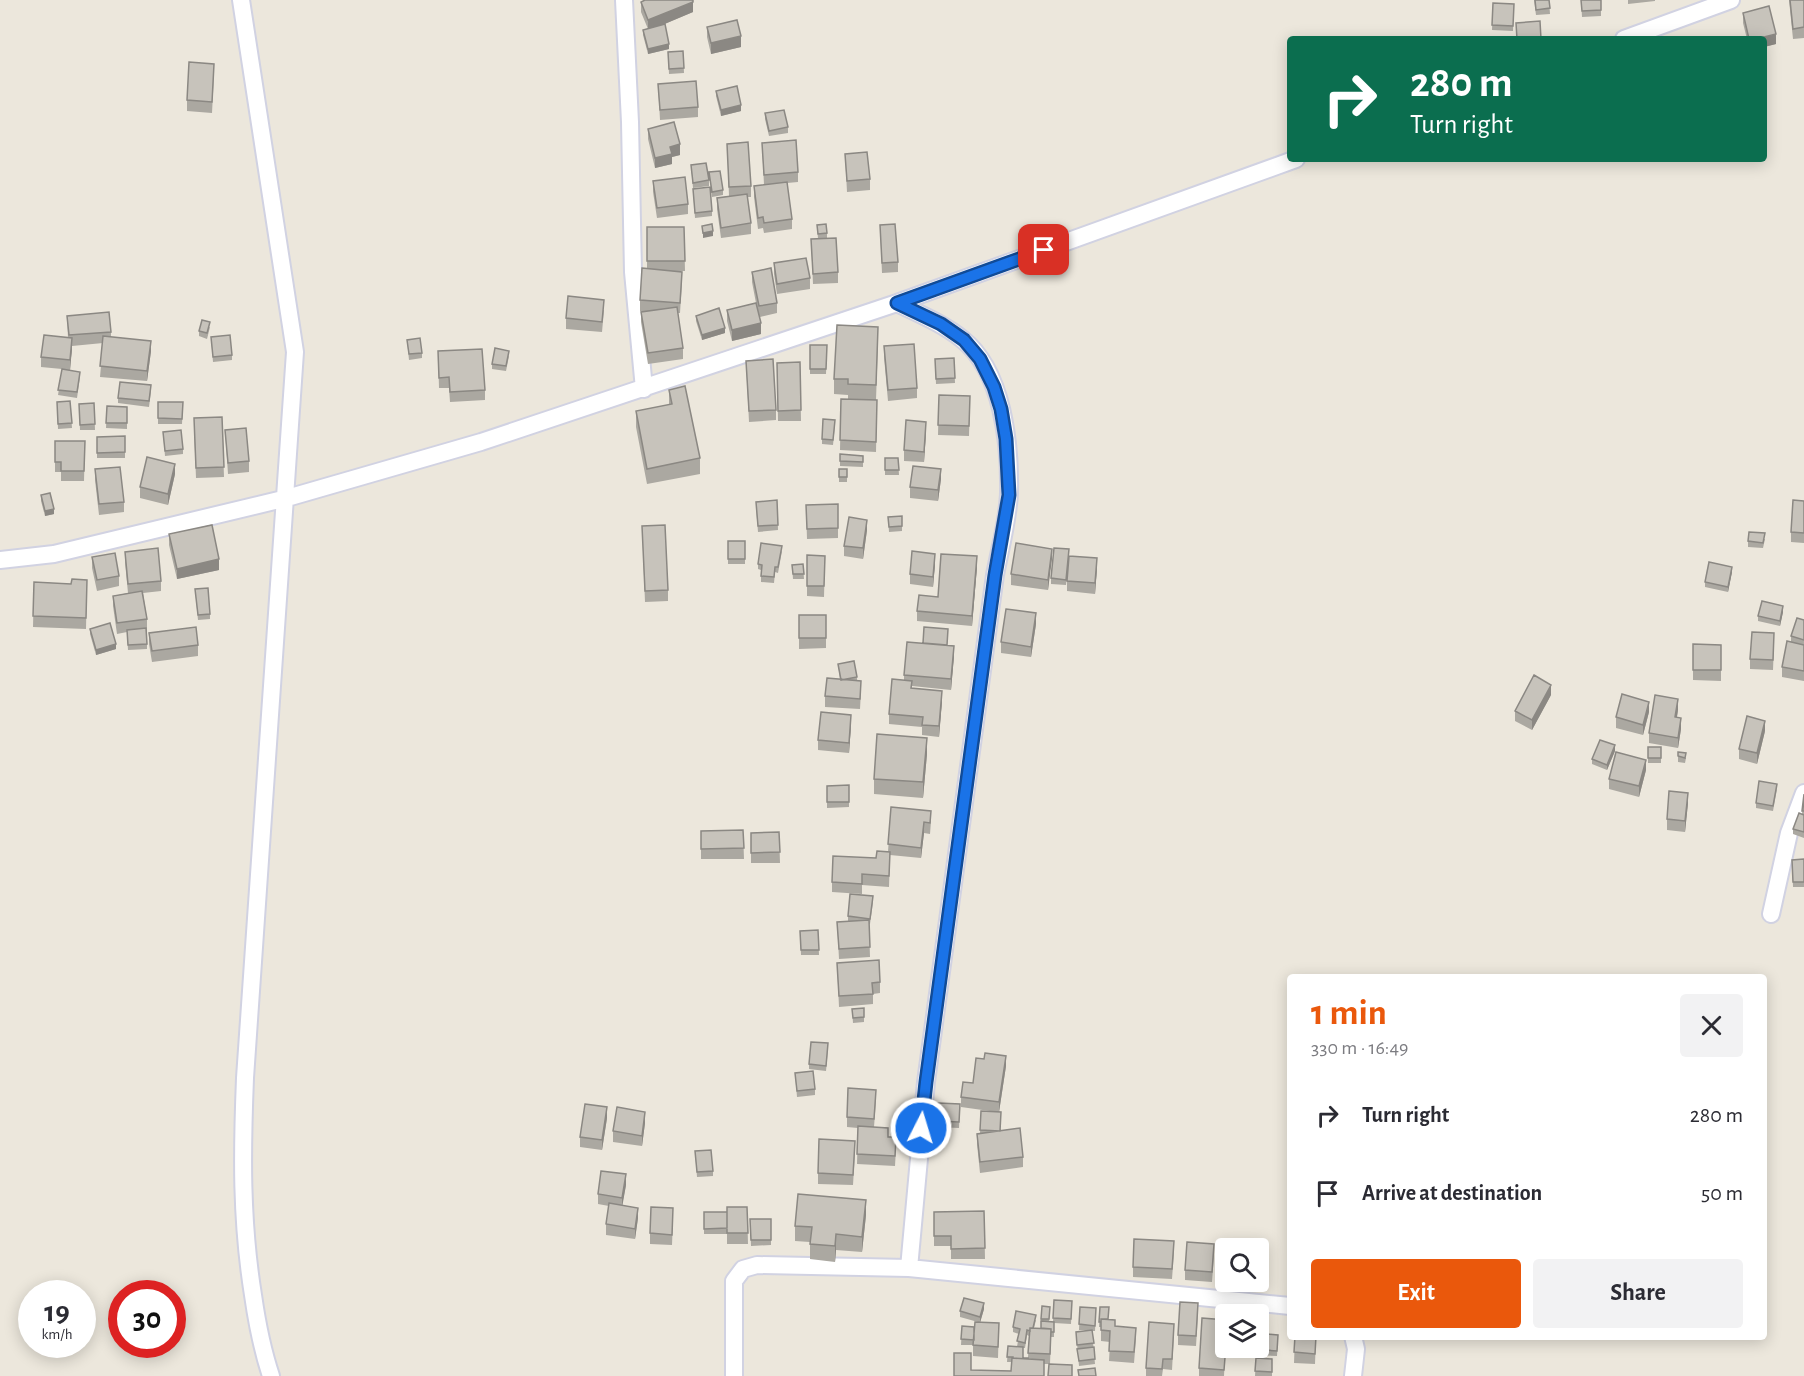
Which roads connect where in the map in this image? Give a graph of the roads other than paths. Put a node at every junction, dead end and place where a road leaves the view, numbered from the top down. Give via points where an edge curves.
1 (241, 0) edge
2 (624, 0) edge
3 (1731, 0) edge
4 (1632, 36) edge
5 (1288, 162) edge
6 (897, 303) junction
7 (644, 388) junction
8 (287, 498) junction
9 (0, 560) edge
10 (1804, 793) edge
11 (1771, 914) dead end
12 (909, 1268) junction
13 (1287, 1306) edge
14 (1354, 1340) edge
15 (271, 1376) edge
16 (734, 1376) edge
17 (1353, 1376) edge

1 - 8 street via 296,352
2 - 7 street via 633,272
3 - 4 street
5 - 6 street
6 - 7 street
6 - 12 street via 949,329 980,359 1001,409 1009,495 926,1082
7 - 8 street via 481,442
8 - 9 street via 54,554
8 - 15 street via 242,1154 245,1248 257,1325
10 - 11 street via 1789,833
12 - 13 street
12 - 16 street via 757,1265 743,1269 734,1281
14 - 17 street

